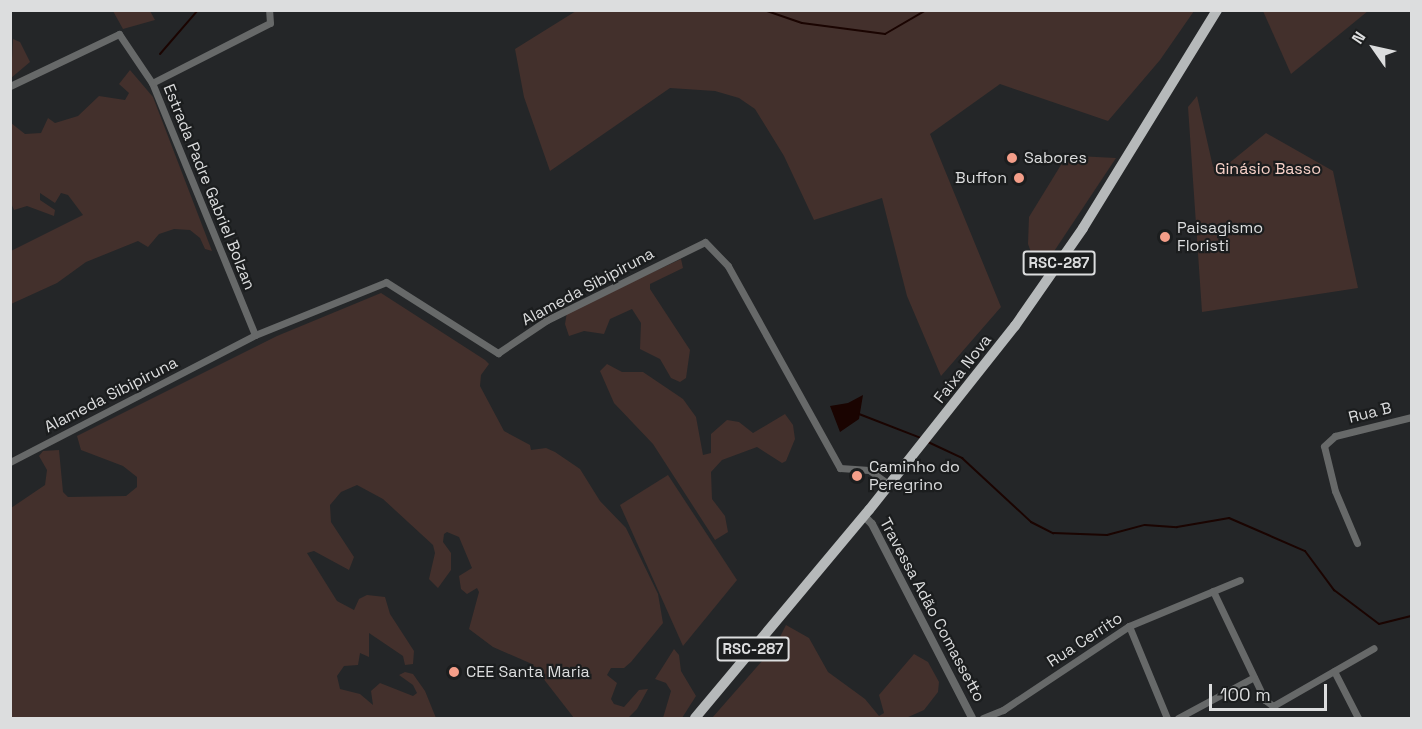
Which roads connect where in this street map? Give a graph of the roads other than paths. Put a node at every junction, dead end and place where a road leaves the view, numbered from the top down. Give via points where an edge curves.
1 (269, 10) edge
2 (1217, 10) edge
3 (152, 83) junction
4 (10, 86) edge
5 (255, 335) junction
6 (1412, 417) edge
7 (10, 462) edge
8 (890, 485) junction
9 (864, 516) junction
10 (1357, 543) dead end
11 (1240, 580) dead end
12 (1213, 591) junction
13 (1129, 626) junction
14 (1374, 648) dead end
15 (1334, 671) junction
16 (1254, 676) junction
17 (695, 718) edge
18 (972, 718) edge
19 (983, 718) edge
20 (1167, 718) edge
21 (1178, 718) edge
22 (1358, 718) edge

1 - 3 street, Estrada Padre Gabriel Bolzan via 270,23
2 - 8 highway, Faixa Nova / RSC-287 via 1037,296
3 - 4 street via 119,34
3 - 5 street, Estrada Padre Gabriel Bolzan
5 - 7 street, Alameda Sibipiruna
5 - 8 street, Alameda Sibipiruna via 386,282 498,353 547,320 708,243 728,266 840,468 868,470
6 - 10 street, Rua B via 1327,441 1324,452
8 - 9 highway, Faixa Nova / RSC-287
9 - 17 highway, Faixa Nova / RSC-287
9 - 18 street, Travessa Adão Comassetto via 883,544
11 - 12 street, Rua Cerrito
12 - 13 street, Rua Cerrito
12 - 16 street
13 - 19 street, Rua Cerrito via 1003,710
13 - 20 street
14 - 15 street
15 - 16 street via 1273,706 1268,704
15 - 22 street
16 - 21 street

